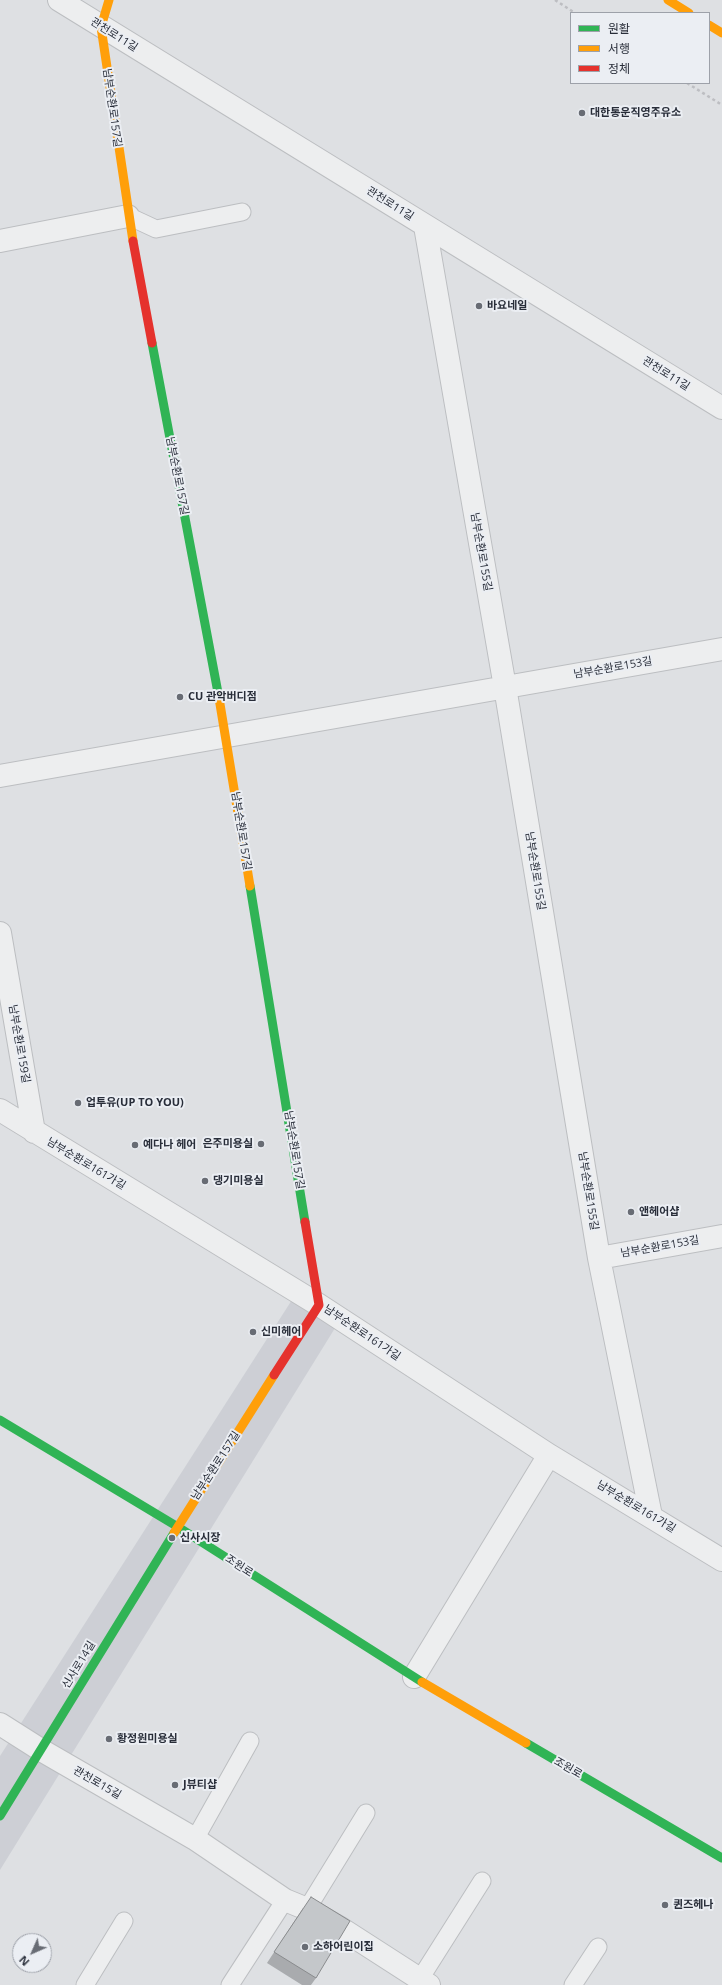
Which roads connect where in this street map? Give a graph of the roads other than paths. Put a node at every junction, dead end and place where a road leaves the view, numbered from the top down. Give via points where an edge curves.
1 (59, 0) edge
2 (109, 0) edge
3 (668, 0) edge
4 (687, 12) edge
5 (710, 26) edge
6 (101, 27) junction
7 (722, 33) edge
8 (242, 212) dead end
9 (128, 216) junction
10 (425, 226) junction
11 (0, 241) edge
12 (722, 408) edge
13 (722, 649) edge
14 (505, 687) junction
15 (226, 736) junction
16 (0, 776) edge
17 (0, 933) edge
18 (0, 1110) edge
19 (34, 1132) junction
20 (722, 1236) edge
21 (599, 1258) junction
22 (319, 1305) junction
23 (0, 1420) edge
24 (549, 1455) junction
25 (652, 1516) junction
26 (178, 1527) junction
27 (722, 1560) edge
28 (414, 1677) junction
29 (0, 1724) edge
30 (250, 1741) dead end
31 (41, 1750) junction
32 (366, 1813) dead end
33 (0, 1816) edge
34 (194, 1840) junction
35 (722, 1858) edge
36 (482, 1881) dead end
37 (285, 1900) junction
38 (307, 1909) junction
39 (124, 1921) dead end
40 (598, 1946) dead end
41 (424, 1982) edge
42 (85, 1985) edge
43 (230, 1985) edge
44 (574, 1985) edge

1 - 6 street, 관천로11길
2 - 6 street, 남부순환로157길
3 - 4 street
5 - 7 street
6 - 9 street, 남부순환로157길
6 - 10 street, 관천로11길
8 - 9 lane via 156,229
9 - 11 street
9 - 15 street, 남부순환로157길
10 - 12 street, 관천로11길
10 - 14 street, 남부순환로155길
13 - 14 street, 남부순환로153길
14 - 15 street
14 - 21 street, 남부순환로155길
15 - 16 street
15 - 22 street, 남부순환로157길
17 - 19 street, 남부순환로159길
18 - 19 street, 남부순환로161가길
19 - 22 street, 남부순환로161가길
20 - 21 street, 남부순환로153길
21 - 25 street, 남부순환로155길
22 - 24 street, 남부순환로161가길
22 - 26 street, 남부순환로157길
23 - 26 street, 조원로
24 - 25 street, 남부순환로161가길
24 - 28 street
25 - 27 street, 남부순환로161가길
26 - 28 street, 조원로
26 - 31 street, 신사로14길
28 - 35 street, 조원로
29 - 31 street, 관천로15길
30 - 34 lane
31 - 33 street, 신사로14길
31 - 34 street, 관천로15길
32 - 38 lane
34 - 37 street, 관천로15길
36 - 41 lane
37 - 38 street, 관천로15길
37 - 43 lane
38 - 41 street, 관천로15길
39 - 42 lane
40 - 44 lane

